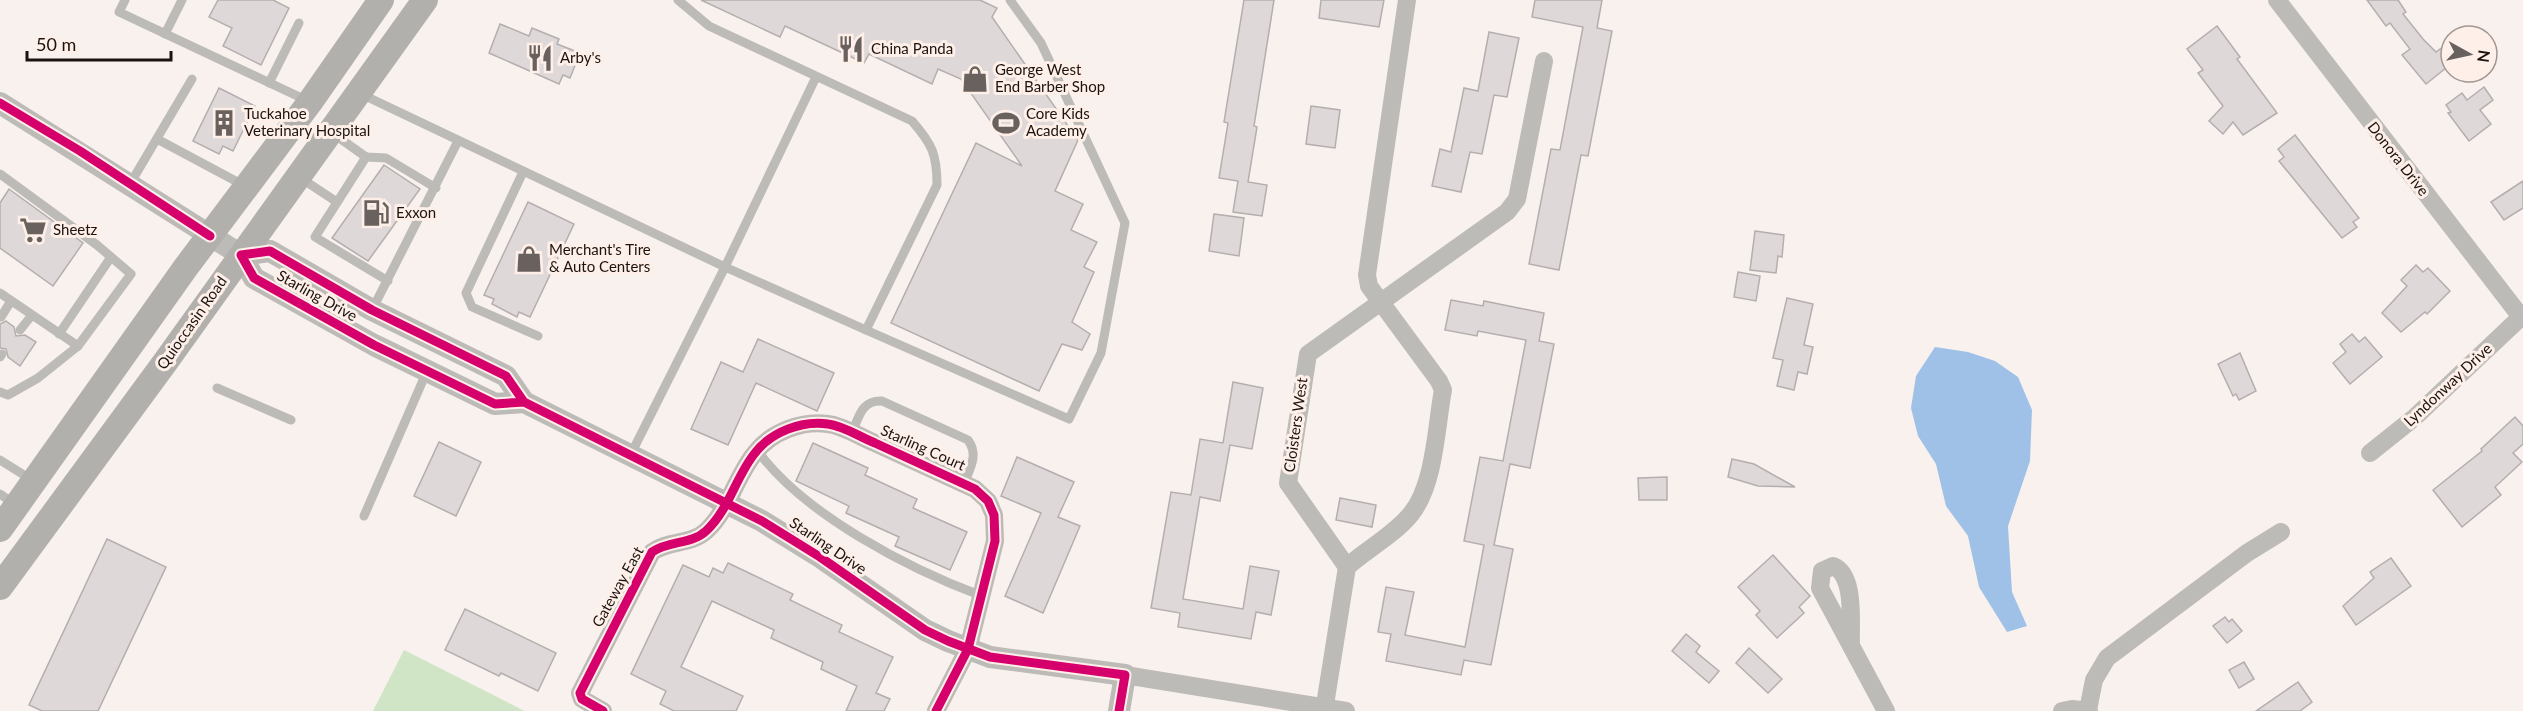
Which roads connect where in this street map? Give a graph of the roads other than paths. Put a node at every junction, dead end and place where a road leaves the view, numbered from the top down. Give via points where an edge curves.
1 (125, 0) edge
2 (182, 0) edge
3 (381, 0) edge
4 (425, 0) edge
5 (678, 0) edge
6 (1010, 0) edge
7 (1407, 0) edge
8 (2277, 0) edge
9 (299, 23) dead end
10 (165, 34) junction
11 (1544, 61) dead end
12 (816, 77) junction
13 (192, 79) dead end
14 (269, 83) junction
15 (357, 92) junction
16 (310, 102) junction
17 (0, 103) edge
18 (329, 131) junction
19 (157, 139) junction
20 (458, 141) junction
21 (366, 157) junction
22 (523, 172) junction
23 (0, 174) edge
24 (297, 176) junction
25 (130, 184) junction
26 (246, 186) junction
27 (436, 188) junction
28 (337, 202) junction
29 (210, 236) junction
30 (241, 255) junction
31 (111, 257) junction
32 (725, 267) junction
33 (388, 281) junction
34 (0, 293) edge
35 (11, 301) junction
36 (1380, 301) junction
37 (372, 310) junction
38 (32, 315) junction
39 (2522, 316) edge
40 (1, 317) edge
41 (20, 330) dead end
42 (866, 330) junction
43 (59, 334) junction
44 (538, 336) dead end
45 (78, 346) junction
46 (427, 371) junction
47 (217, 388) dead end
48 (0, 392) edge
49 (524, 402) junction
50 (291, 420) dead end
51 (852, 433) junction
52 (757, 450) junction
53 (2370, 453) dead end
54 (631, 454) junction
55 (0, 460) edge
56 (34, 481) junction
57 (964, 483) junction
58 (8, 500) edge
59 (727, 502) junction
60 (363, 516) dead end
61 (0, 529) edge
62 (2281, 532) dead end
63 (1347, 567) junction
64 (0, 587) edge
65 (982, 596) junction
66 (1851, 646) dead end
67 (968, 649) junction
68 (1125, 675) junction
69 (1324, 709) edge
70 (603, 711) edge
71 (937, 711) edge
72 (1119, 711) edge
73 (1346, 711) edge
74 (1886, 711) edge
75 (2062, 711) edge
76 (2089, 711) edge

1 - 10 lane via 119,12
2 - 10 lane
3 - 16 main road
4 - 15 main road, Quioccasin Road
5 - 12 lane via 709,26
6 - 42 lane via 1041,43 1125,223 1101,353 1070,419
7 - 36 street via 1367,275 1369,286
8 - 39 street, Donora Drive
9 - 14 lane
10 - 14 lane
11 - 36 street, Cloisters West via 1516,199 1507,212
12 - 32 lane
12 - 42 lane via 912,121 931,142 937,164 932,200
13 - 19 lane
14 - 16 lane
15 - 18 main road, Quioccasin Road
15 - 20 lane
16 - 26 main road
17 - 25 street, Starling Drive
18 - 21 lane
18 - 24 main road, Quioccasin Road
19 - 25 lane
19 - 26 lane
20 - 22 lane
20 - 27 lane
21 - 27 lane via 386,158
21 - 28 lane
22 - 32 lane
22 - 44 lane via 466,293 472,307
23 - 31 lane
24 - 28 lane
24 - 30 main road, Quioccasin Road
25 - 29 street, Starling Drive
26 - 29 main road
27 - 33 lane
28 - 33 lane via 315,237
29 - 30 street, Starling Drive
29 - 56 main road
30 - 37 street, Starling Drive via 270,251
30 - 46 street, Starling Drive via 254,278
30 - 64 main road, Quioccasin Road
31 - 43 lane
31 - 45 lane via 131,274
32 - 42 lane
32 - 54 lane
33 - 37 lane
34 - 35 lane
35 - 38 lane
35 - 40 lane
36 - 63 street via 1443,390 1422,497 1410,514
36 - 63 street, Cloisters West via 1308,354 1288,476 1292,491
37 - 49 street, Starling Drive via 506,376
38 - 41 lane
38 - 43 lane
39 - 53 street, Lyndonway Drive via 2415,417
43 - 45 lane
45 - 48 lane via 38,378 8,395
46 - 49 street, Starling Drive via 495,404
46 - 60 lane
47 - 50 lane
49 - 54 street, Starling Drive
51 - 52 street, Starling Court via 829,424 798,426 767,440
51 - 57 street, Starling Court
51 - 57 lane via 865,405 872,400 882,401 968,440 974,447 974,459
52 - 59 street, Starling Court
52 - 65 lane via 808,502 916,567
54 - 59 street, Starling Drive
55 - 56 lane
56 - 58 main road
57 - 65 street, Starling Court via 988,501 996,527
58 - 61 main road
59 - 67 street, Starling Drive via 820,556 925,630
59 - 70 street, Gateway East via 699,536 660,546 652,552 580,693 582,699
62 - 76 street via 2107,657 2094,680
63 - 69 street
65 - 67 street, Starling Court
66 - 74 street
67 - 68 street, Starling Drive via 990,657
67 - 71 street
68 - 69 street, Starling Drive
68 - 72 street
69 - 73 street, Starling Drive
75 - 76 street

